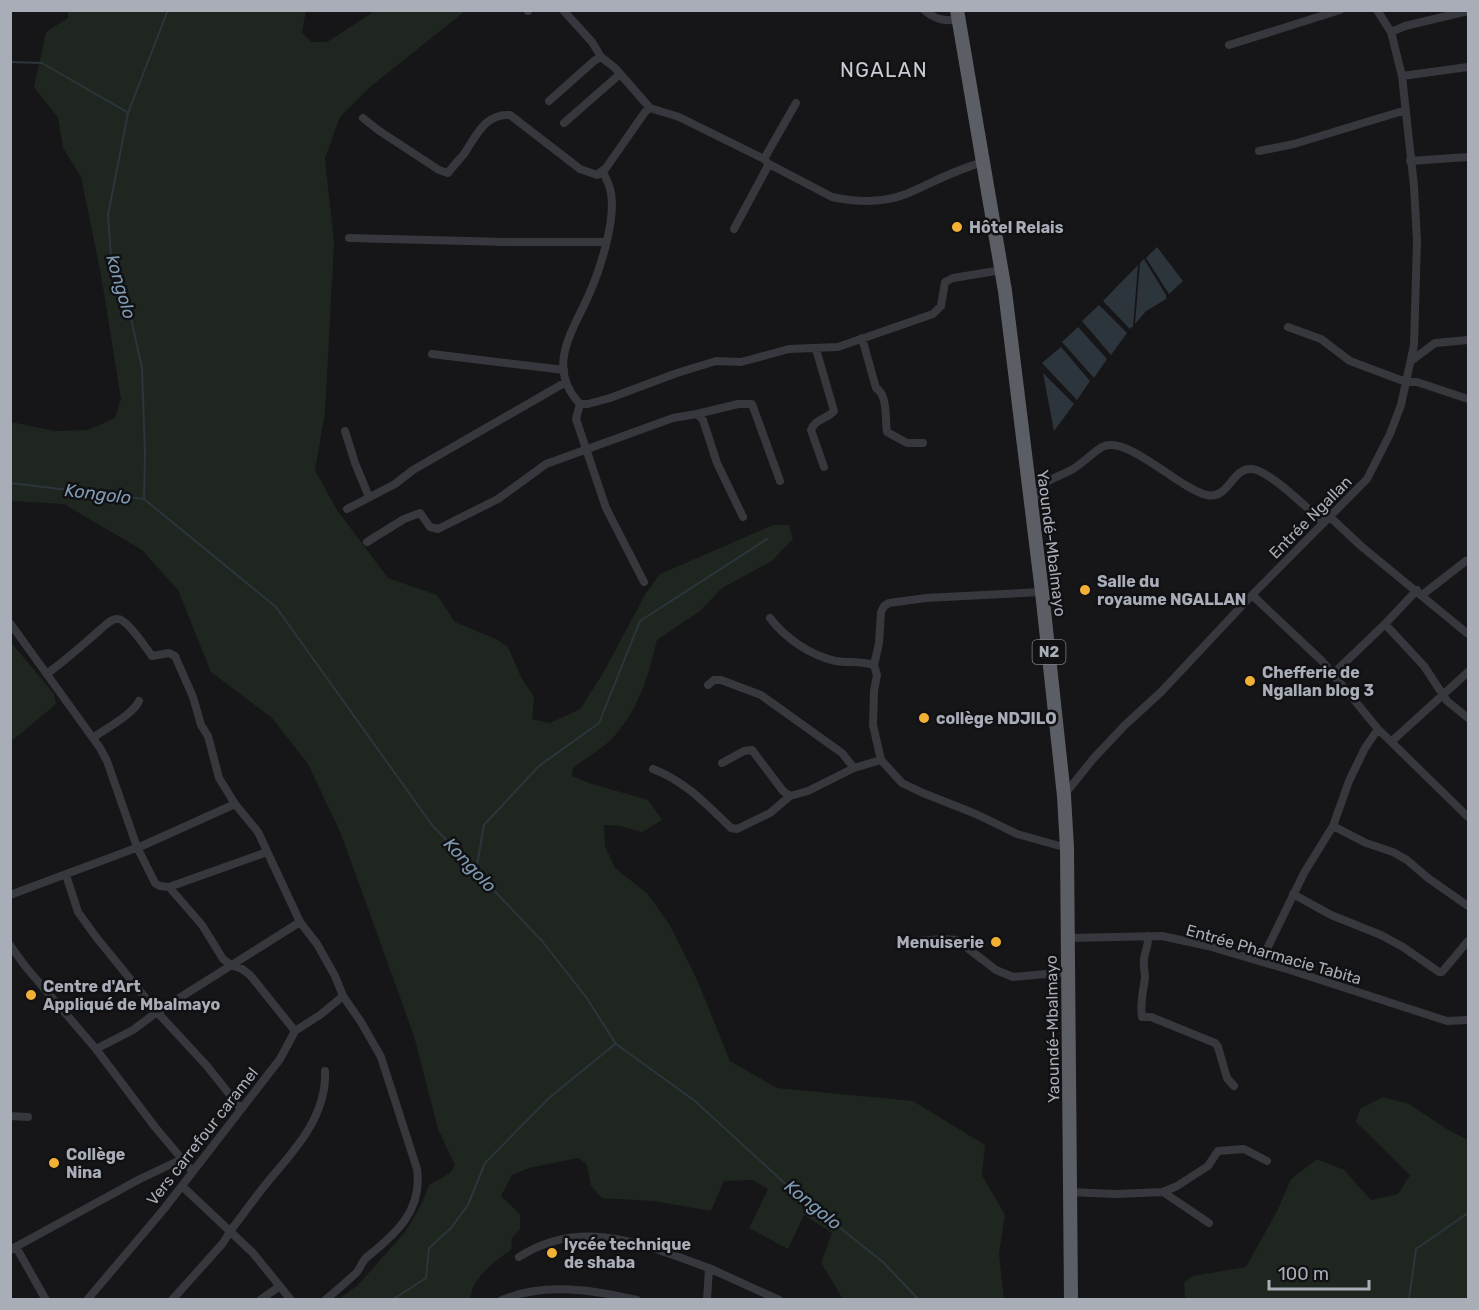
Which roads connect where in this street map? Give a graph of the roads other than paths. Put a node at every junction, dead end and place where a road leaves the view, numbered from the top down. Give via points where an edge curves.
1 (563, 10) edge
2 (924, 10) edge
3 (1340, 10) edge
4 (1377, 10) edge
5 (1468, 11) edge
6 (958, 15) edge
7 (1391, 32) junction
8 (1229, 45) dead end
9 (602, 57) junction
10 (1468, 67) edge
11 (620, 74) junction
12 (1402, 76) junction
13 (549, 101) dead end
14 (796, 103) dead end
15 (650, 108) junction
16 (1406, 111) junction
17 (363, 118) dead end
18 (564, 123) dead end
19 (1259, 152) dead end
20 (1468, 158) edge
21 (1410, 161) junction
22 (767, 162) junction
23 (984, 162) junction
24 (603, 171) junction
25 (735, 229) dead end
26 (349, 238) dead end
27 (606, 242) junction
28 (1002, 270) junction
29 (1288, 327) dead end
30 (862, 338) junction
31 (1468, 340) edge
32 (816, 349) junction
33 (432, 354) dead end
34 (1411, 361) junction
35 (564, 370) junction
36 (1406, 381) junction
37 (566, 382) junction
38 (1468, 399) edge
39 (580, 404) junction
40 (697, 414) junction
41 (345, 431) dead end
42 (923, 443) dead end
43 (586, 448) junction
44 (824, 467) dead end
45 (780, 481) dead end
46 (369, 497) junction
47 (347, 509) dead end
48 (1032, 513) junction
49 (743, 517) dead end
50 (1327, 520) junction
51 (367, 542) dead end
52 (1466, 561) dead end
53 (644, 582) dead end
54 (1042, 592) junction
55 (1419, 593) junction
56 (1252, 595) junction
57 (770, 618) dead end
58 (10, 623) edge
59 (1385, 624) junction
60 (1468, 634) edge
61 (874, 665) junction
62 (1468, 672) edge
63 (48, 673) junction
64 (1333, 674) junction
65 (708, 685) dead end
66 (1442, 694) junction
67 (139, 700) dead end
68 (1468, 718) edge
69 (1378, 729) junction
70 (94, 737) junction
71 (1392, 741) junction
72 (880, 760) junction
73 (722, 763) dead end
74 (854, 768) junction
75 (653, 769) dead end
76 (1064, 795) junction
77 (790, 796) junction
78 (235, 804) junction
79 (1468, 817) edge
80 (1333, 826) junction
81 (137, 847) junction
82 (1067, 848) junction
83 (267, 852) junction
84 (66, 875) junction
85 (169, 887) junction
86 (1293, 894) junction
87 (10, 895) edge
88 (1468, 906) edge
89 (300, 922) junction
90 (1148, 936) junction
91 (1068, 938) junction
92 (918, 941) dead end
93 (1468, 941) edge
94 (10, 945) edge
95 (1261, 961) junction
96 (231, 965) junction
97 (1068, 972) junction
98 (343, 996) junction
99 (158, 1012) junction
100 (1468, 1020) edge
101 (295, 1031) junction
102 (96, 1050) junction
103 (325, 1071) dead end
104 (1234, 1086) dead end
105 (241, 1109) junction
106 (10, 1116) edge
107 (28, 1117) dead end
108 (182, 1159) junction
109 (1267, 1161) dead end
110 (192, 1171) junction
111 (182, 1186) junction
112 (1070, 1192) junction
113 (1163, 1192) junction
114 (1209, 1222) dead end
115 (231, 1230) junction
116 (13, 1249) edge
117 (519, 1257) dead end
118 (709, 1268) junction
119 (280, 1286) junction
120 (46, 1299) edge
121 (87, 1299) edge
122 (172, 1299) edge
123 (260, 1299) edge
124 (291, 1299) edge
125 (325, 1299) edge
126 (502, 1299) edge
127 (637, 1299) edge
128 (707, 1299) edge
129 (779, 1299) edge
130 (1071, 1299) edge

1 - 9 street
2 - 6 street via 944,21
3 - 8 street
4 - 7 street, Entrée Ngallan
5 - 7 street
6 - 23 highway, Yaoundé-Mbalmayo / N2
7 - 12 street, Entrée Ngallan
9 - 11 street
9 - 13 street
10 - 12 street
11 - 15 street
11 - 18 street
12 - 16 street, Entrée Ngallan
14 - 22 street
15 - 22 street via 679,117
15 - 24 street
16 - 19 street
16 - 21 street, Entrée Ngallan
17 - 24 street via 448,173 483,126 504,114 580,169 597,175
20 - 21 street
21 - 34 street, Entrée Ngallan via 1417,241
22 - 23 street via 832,197 860,200 904,195 961,168
22 - 25 street
23 - 28 highway, Yaoundé-Mbalmayo / N2
24 - 27 street via 611,193
26 - 27 street
27 - 35 street via 587,299 565,345
28 - 30 street via 953,278 945,282 941,306 933,314
28 - 48 highway, Yaoundé-Mbalmayo / N2
29 - 36 street via 1321,339 1350,361
30 - 32 street via 838,347
30 - 42 street via 876,388 883,397 887,432 907,442
31 - 34 street via 1435,343
32 - 39 street via 789,350 741,362 716,361 610,398
32 - 44 street via 834,411 811,430
33 - 35 street
34 - 36 street, Entrée Ngallan
35 - 37 street
36 - 38 street
36 - 50 street, Entrée Ngallan via 1390,435 1367,479
37 - 39 street
37 - 46 street
39 - 43 street via 576,419
40 - 43 street via 673,418
40 - 45 street via 752,404
40 - 49 street via 703,420 717,462
41 - 46 street
43 - 51 street via 546,464 498,499 438,529 430,527 420,513
43 - 53 street via 606,507
46 - 47 street
48 - 50 street via 1044,482 1113,444 1132,450 1188,487 1211,496 1218,495 1239,474 1253,468
48 - 54 highway, Yaoundé-Mbalmayo / N2
50 - 55 street
50 - 56 street, Entrée Ngallan
52 - 55 street
54 - 61 street via 889,603 881,612
54 - 76 highway, Yaoundé-Mbalmayo / N2
55 - 59 street
55 - 60 street
56 - 64 street
56 - 76 street, Entrée Ngallan via 1093,759
57 - 61 street via 778,629 820,655 834,661
58 - 63 street
59 - 64 street
59 - 66 street via 1424,666
61 - 72 street via 877,675 873,725
62 - 66 street
63 - 70 street
63 - 78 street via 116,618 129,626 153,656 173,654 208,736 219,778
64 - 69 street
65 - 74 street via 721,680 761,695 842,753
66 - 68 street
66 - 71 street
67 - 70 street via 132,712
69 - 71 street
69 - 80 street via 1349,781
70 - 81 street via 107,761
71 - 79 street
72 - 74 street
72 - 82 street via 902,783 923,793 1017,834
73 - 77 street via 752,750
74 - 77 street
75 - 77 street via 684,784 731,828 742,828 770,813
76 - 82 highway, Yaoundé-Mbalmayo / N2
78 - 81 street
78 - 83 street via 258,832
80 - 86 street
80 - 88 street via 1407,860
81 - 84 street
81 - 85 street via 155,882
82 - 91 highway, Yaoundé-Mbalmayo / N2
83 - 85 street
83 - 89 street
84 - 87 street
84 - 99 street via 78,912
85 - 96 street
86 - 93 street via 1381,935 1439,972
86 - 95 street
89 - 96 street
89 - 98 street via 317,944
90 - 91 street, Entrée Pharmacie Tabita
90 - 95 street, Entrée Pharmacie Tabita via 1208,946
90 - 104 street via 1142,1017 1151,1017 1215,1043 1227,1078
91 - 97 highway, Yaoundé-Mbalmayo / N2
92 - 97 street via 957,940 996,970 1013,976
94 - 102 street
95 - 100 street, Entrée Pharmacie Tabita via 1447,1021
96 - 99 street
96 - 101 street via 250,975
97 - 112 highway, Yaoundé-Mbalmayo / N2
98 - 101 street, Vers carrefour caramel
98 - 125 street via 381,1057 419,1183 413,1209 403,1223
99 - 102 street
99 - 105 street
101 - 105 street, Vers carrefour caramel via 285,1051
102 - 108 street
103 - 115 street via 326,1088 312,1124 290,1158
105 - 110 street, Vers carrefour caramel
106 - 107 street
108 - 110 street
108 - 116 street
109 - 113 street via 1244,1149 1218,1151 1208,1166
110 - 111 street, Vers carrefour caramel
111 - 115 street
111 - 121 street, Vers carrefour caramel
112 - 113 street
112 - 130 highway, Yaoundé-Mbalmayo / N2
113 - 114 street
115 - 119 street
115 - 122 street
116 - 120 street
117 - 118 street via 558,1239 595,1235 647,1246
118 - 128 street
118 - 129 street
119 - 123 street
119 - 124 street
126 - 127 street via 559,1289

